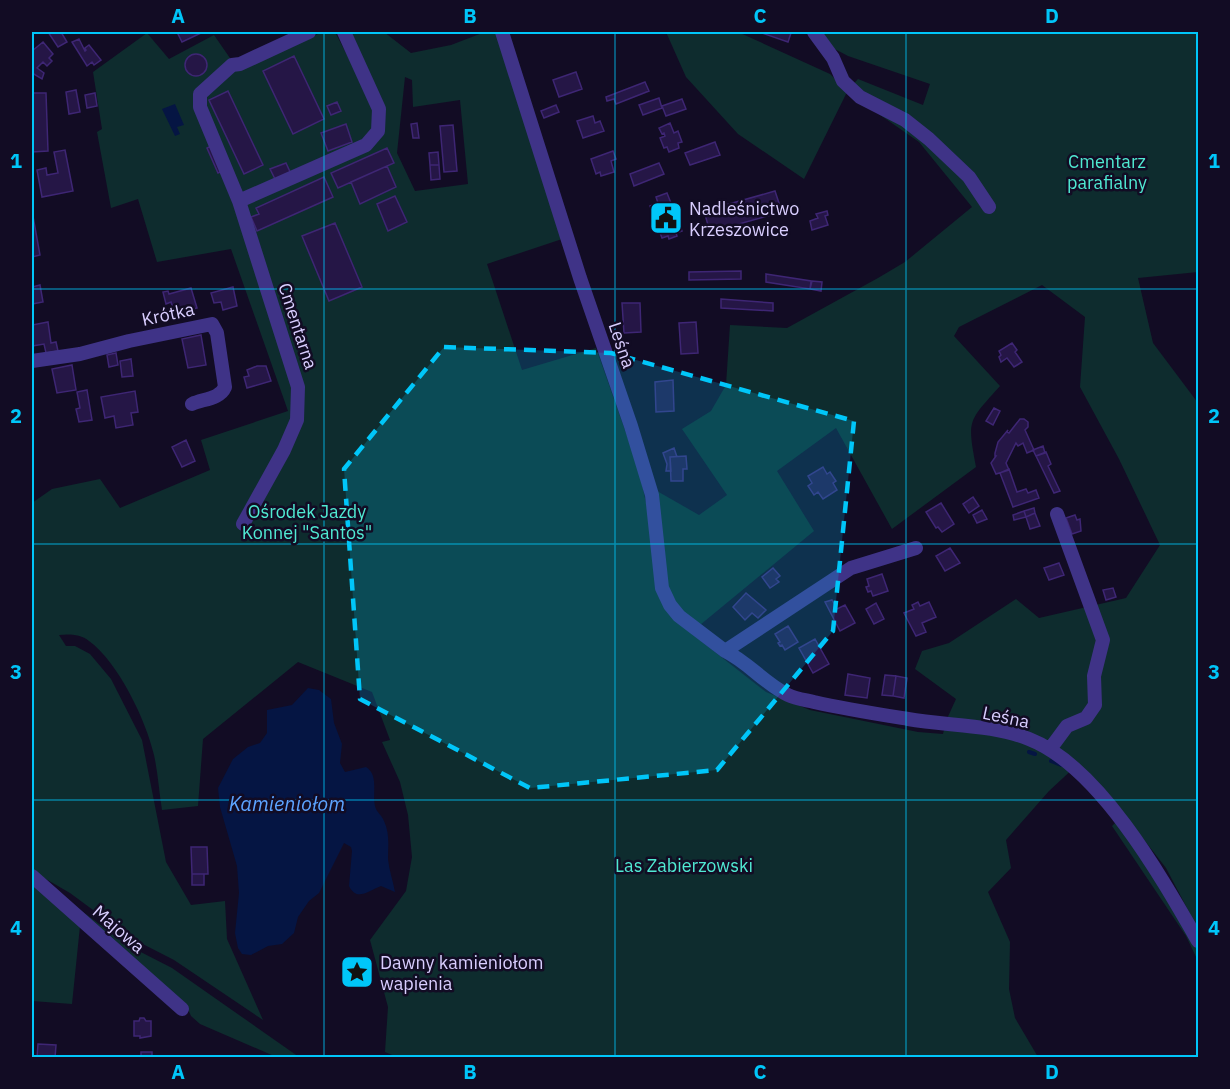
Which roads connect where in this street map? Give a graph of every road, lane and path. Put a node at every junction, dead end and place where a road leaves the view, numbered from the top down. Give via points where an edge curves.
1 (309, 32) edge
2 (344, 32) edge
3 (502, 32) edge
4 (814, 32) edge
5 (239, 201) junction
6 (989, 207) dead end
7 (32, 361) edge
8 (192, 404) dead end
9 (1057, 514) dead end
10 (243, 524) dead end
11 (916, 548) dead end
12 (725, 651) junction
13 (1050, 749) junction
14 (32, 876) edge
15 (1198, 941) edge
16 (182, 1009) dead end

1 - 5 street, Cmentarna via 232,65 200,94 200,107
2 - 5 street via 379,108 378,131 366,145
3 - 12 street, Leśna via 652,495 662,588 679,616
4 - 6 street via 833,58 843,81 860,97 905,120 929,139 969,177
5 - 10 street, Cmentarna via 298,387 297,420
7 - 8 street, Krótka via 212,324 217,333 225,387 217,396
9 - 13 street via 1103,640 1095,676 1095,705 1086,717 1067,726
11 - 12 street via 851,568
12 - 13 street, Leśna via 789,696 885,715 995,730 1028,738
13 - 15 street, Leśna via 1082,776 1120,819
14 - 16 street, Majowa

